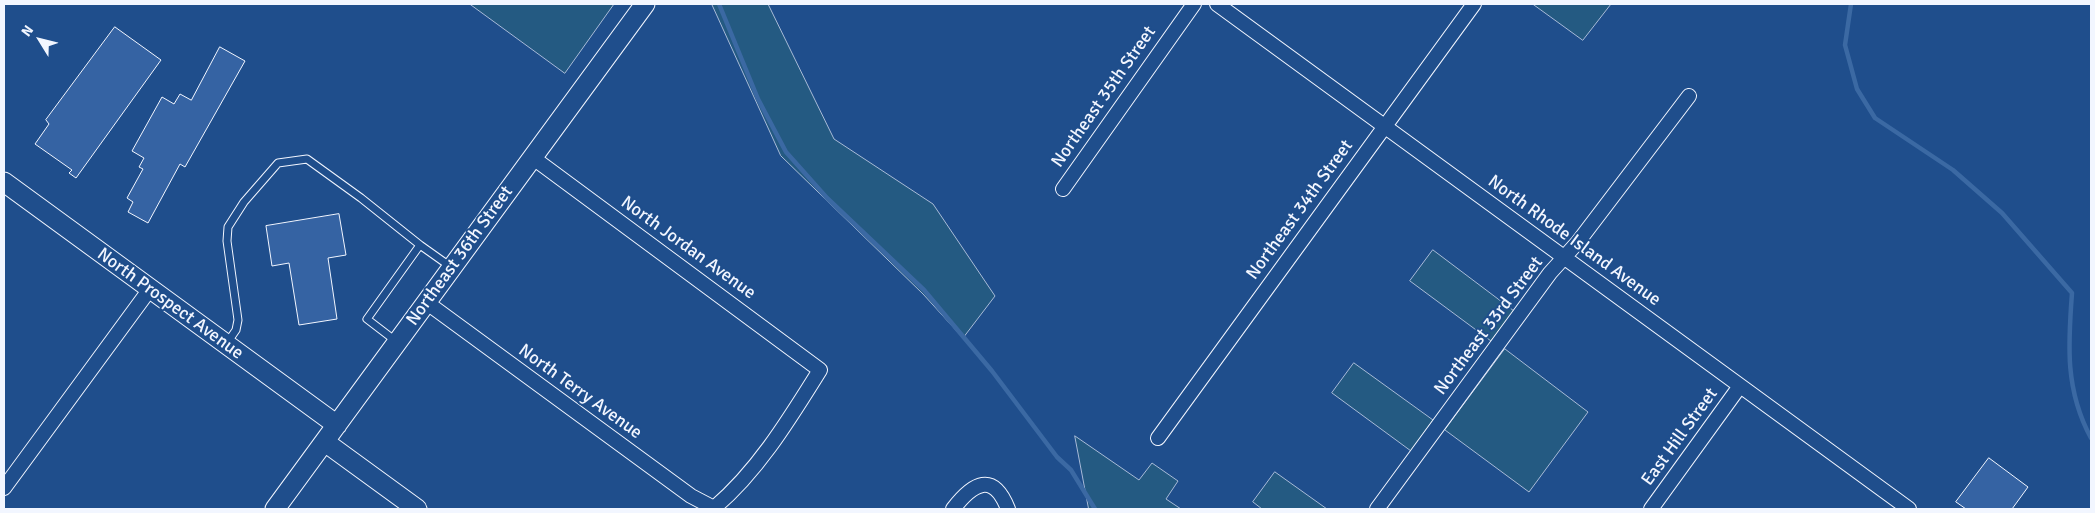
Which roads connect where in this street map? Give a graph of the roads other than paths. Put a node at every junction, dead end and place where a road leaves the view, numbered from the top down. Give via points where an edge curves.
1 (645, 4) edge
2 (1194, 4) edge
3 (1217, 4) edge
4 (1474, 4) edge
5 (1689, 96) dead end
6 (1384, 125) junction
7 (532, 157) junction
8 (4, 182) edge
9 (1062, 188) dead end
10 (420, 245) junction
11 (1565, 258) junction
12 (452, 267) junction
13 (150, 289) junction
14 (426, 302) junction
15 (397, 342) junction
16 (226, 344) junction
17 (1740, 386) junction
18 (337, 425) junction
19 (1158, 438) dead end
20 (325, 442) junction
21 (4, 488) edge
22 (714, 508) joint
23 (275, 509) edge
24 (417, 509) edge
25 (953, 509) edge
26 (1008, 509) edge
27 (1377, 509) edge
28 (1651, 509) edge
29 (1909, 509) edge

1 - 7 main road, Northeast 36th Street
2 - 9 street, Northeast 35th Street
3 - 6 street, North Rhode Island Avenue
4 - 6 street, Northeast 34th Street
5 - 11 street, Northeast 33rd Street
6 - 11 street, North Rhode Island Avenue
6 - 19 street, Northeast 34th Street
7 - 12 main road, Northeast 36th Street
7 - 22 street, North Jordan Avenue via 820,370 736,489
8 - 13 main road, North Prospect Avenue
10 - 12 lane
10 - 15 lane via 367,319
10 - 16 lane via 307,159 278,163 244,202 228,227 238,320 236,330
11 - 17 street, North Rhode Island Avenue
11 - 27 street, Northeast 33rd Street via 1550,273
12 - 14 main road, Northeast 36th Street
13 - 16 main road, North Prospect Avenue
13 - 21 street
14 - 15 main road, Northeast 36th Street
14 - 22 street, North Terry Avenue via 691,496
15 - 18 main road, Northeast 36th Street
16 - 18 main road, North Prospect Avenue
17 - 28 street, East Hill Street
17 - 29 street, North Rhode Island Avenue
18 - 20 main road, Northeast 36th Street
20 - 23 main road, Northeast 36th Street
20 - 24 main road
25 - 26 street via 973,487 982,484 989,485 1001,495

